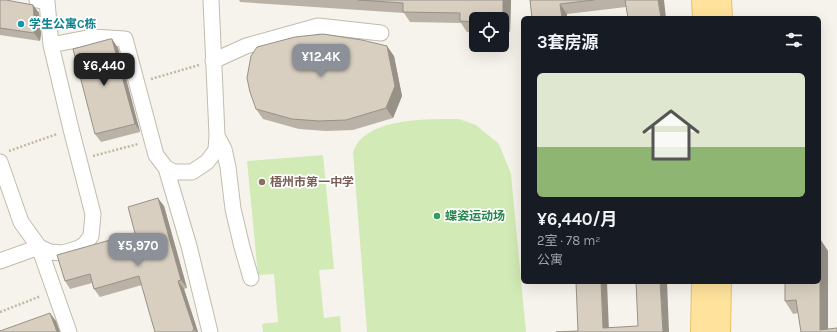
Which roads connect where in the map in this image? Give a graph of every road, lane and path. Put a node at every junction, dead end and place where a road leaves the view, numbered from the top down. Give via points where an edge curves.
1 (37, 0) edge
2 (211, 0) edge
3 (702, 0) edge
4 (721, 0) edge
5 (703, 16) edge
6 (722, 16) edge
7 (381, 33) dead end
8 (51, 45) junction
9 (213, 61) junction
10 (137, 83) junction
11 (71, 129) junction
12 (217, 135) junction
13 (152, 140) junction
14 (4, 157) edge
15 (79, 160) junction
16 (166, 168) junction
17 (39, 247) junction
18 (0, 261) edge
19 (251, 278) dead end
20 (702, 284) edge
21 (721, 284) edge
22 (55, 291) junction
23 (0, 312) edge
24 (69, 332) edge
25 (210, 332) edge
26 (701, 332) edge
27 (720, 332) edge

1 - 8 lane via 47,2
2 - 9 lane
3 - 5 main road
4 - 6 main road
7 - 9 lane via 318,26 246,46
8 - 10 lane via 92,37 126,39
8 - 11 lane
9 - 10 path
9 - 12 lane
10 - 13 lane
11 - 14 path
11 - 15 lane
12 - 16 lane via 216,150 207,162 192,172 174,172
12 - 19 lane via 224,149 233,209
13 - 15 path
13 - 16 lane via 156,155
14 - 17 lane via 21,222
15 - 17 lane via 93,214 91,236 79,248 63,253 50,252
16 - 25 lane via 189,246
17 - 18 lane
17 - 22 lane
20 - 26 main road
21 - 27 main road
22 - 23 path
22 - 24 lane

